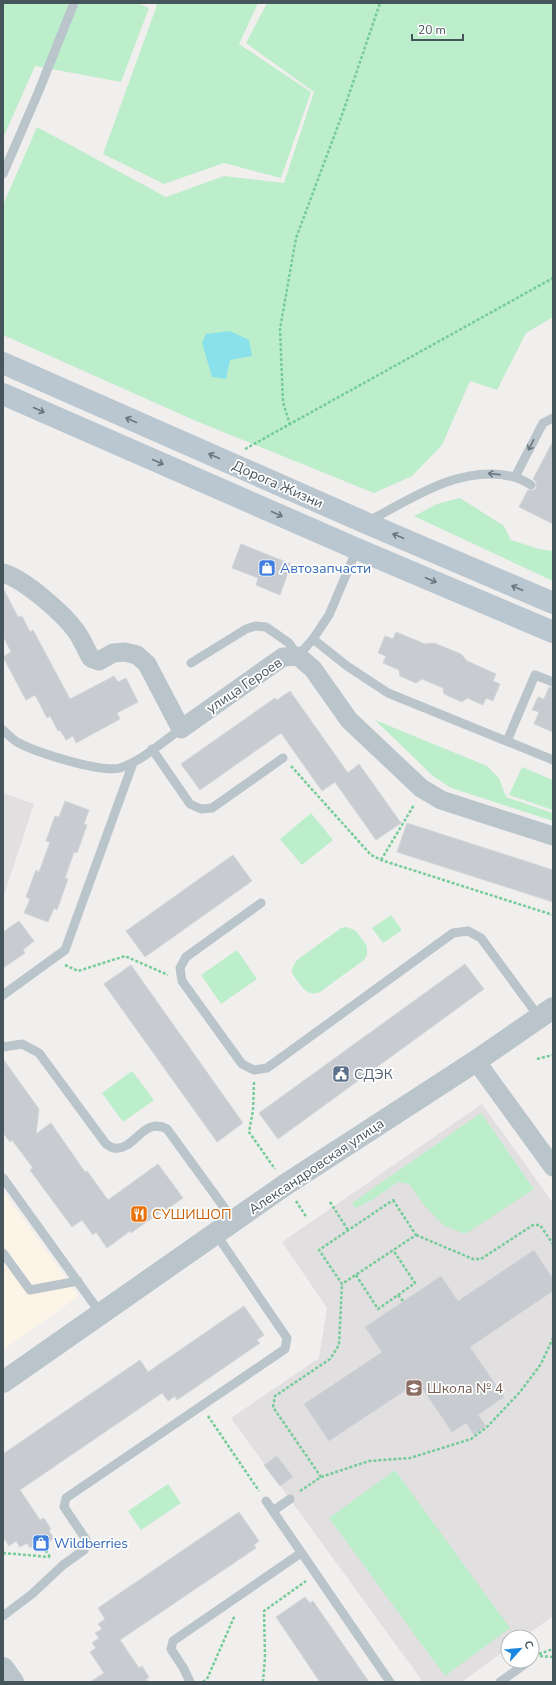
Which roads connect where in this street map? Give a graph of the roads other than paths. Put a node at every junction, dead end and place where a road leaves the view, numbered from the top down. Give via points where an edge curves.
1 (74, 3) edge
2 (3, 174) edge
3 (3, 363) edge
4 (3, 394) edge
5 (553, 418) edge
6 (515, 477) junction
7 (531, 485) dead end
8 (366, 523) junction
9 (357, 549) junction
10 (3, 573) edge
11 (553, 603) edge
12 (553, 632) edge
13 (313, 639) junction
14 (298, 656) junction
15 (192, 663) dead end
16 (553, 682) edge
17 (181, 729) junction
18 (3, 730) edge
19 (506, 741) junction
20 (152, 749) junction
21 (283, 758) road end
22 (553, 760) edge
23 (133, 763) junction
24 (553, 836) edge
25 (261, 904) dead end
26 (3, 995) edge
27 (546, 1012) edge
28 (3, 1047) edge
29 (476, 1060) junction
30 (553, 1167) edge
31 (3, 1178) edge
32 (234, 1221) junction
33 (216, 1234) junction
34 (3, 1253) edge
35 (78, 1282) junction
36 (101, 1314) junction
37 (3, 1382) edge
38 (290, 1499) road end
39 (266, 1501) road end
40 (273, 1511) junction
41 (301, 1553) junction
42 (3, 1616) edge
43 (3, 1668) edge
44 (518, 1669) edge
45 (13, 1682) edge
46 (190, 1682) edge
47 (390, 1682) edge
48 (500, 1682) edge

1 - 2 lane
8 -> 3 main road, Дорога Жизни
4 -> 9 main road, Дорога Жизни
5 -> 6 lane via 542,423
6 - 7 lane
6 -> 8 lane via 487,474 464,476 446,482
11 -> 8 main road, Дорога Жизни
9 -> 12 main road, Дорога Жизни
9 - 13 lane via 329,615
10 - 17 street via 28,587 56,608 76,631 91,658 99,661 113,653 125,652 137,655 147,664
13 - 14 lane
13 - 19 lane via 347,666 388,692
14 - 15 lane via 289,643 266,627 255,626
14 - 17 street, улица Героев via 284,657
14 - 24 street, улица Героев via 313,669 349,720 421,788 441,800
16 - 19 lane via 535,675
17 - 20 lane
18 - 23 lane via 16,742 59,758 101,768 117,768
19 - 22 lane
20 - 21 lane via 190,804 201,809 212,808
20 - 23 lane
23 - 26 lane via 65,950
25 - 27 lane via 186,957 180,968 182,981 242,1064 254,1070 267,1068 453,933 468,931 481,938
27 - 29 street, Александровская улица
28 - 32 lane via 22,1044 39,1053 106,1144 114,1148 124,1147 151,1127 160,1125 168,1130
29 - 30 street
29 - 32 street, Александровская улица
31 - 35 lane
32 - 33 street, Александровская улица
33 - 36 street, Александровская улица
33 - 42 lane via 287,1338 285,1349 66,1498 64,1507 87,1541 84,1550 63,1564 32,1594
34 - 35 lane via 30,1290
35 - 36 lane
36 - 37 street, Александровская улица
38 - 40 lane
39 - 40 lane
40 - 41 lane
41 - 46 lane via 173,1641 171,1649
41 - 47 lane
43 - 45 street
44 - 48 lane

